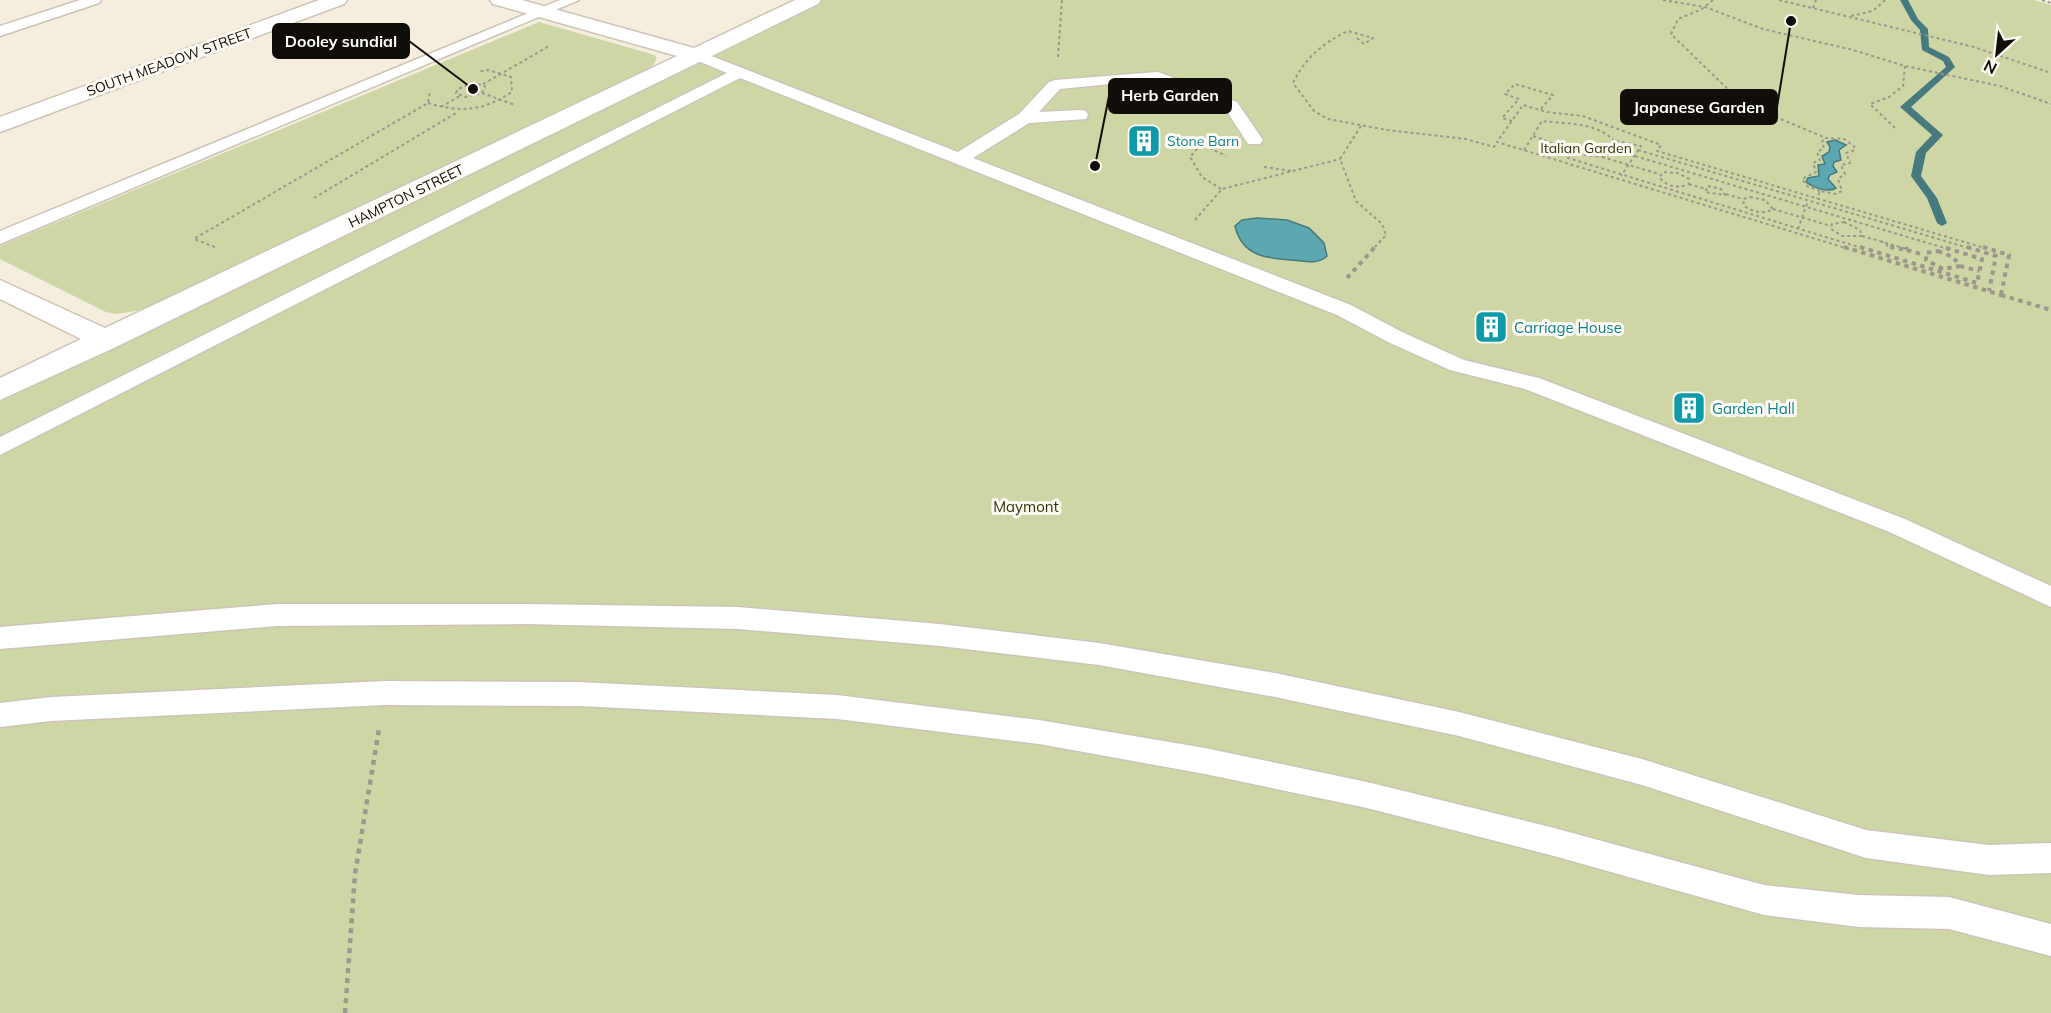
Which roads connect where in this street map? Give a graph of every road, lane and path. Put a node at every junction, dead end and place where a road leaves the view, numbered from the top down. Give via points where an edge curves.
1 (94, 0) edge
2 (337, 0) edge
3 (500, 0) edge
4 (572, 0) edge
5 (811, 0) edge
6 (1062, 0) edge
7 (1663, 0) edge
8 (1713, 0) edge
9 (1779, 0) edge
10 (1816, 0) edge
11 (1885, 0) edge
12 (2042, 0) edge
13 (2051, 3) edge
14 (1705, 7) junction
15 (1813, 8) junction
16 (543, 12) junction
17 (1848, 17) junction
18 (0, 31) edge
19 (1357, 38) dead end
20 (550, 46) dead end
21 (696, 55) junction
22 (1905, 66) junction
23 (740, 72) junction
24 (466, 73) dead end
25 (2051, 73) edge
26 (500, 74) junction
27 (451, 84) dead end
28 (482, 84) junction
29 (1055, 85) junction
30 (460, 87) junction
31 (431, 88) dead end
32 (460, 96) junction
33 (428, 103) junction
34 (2051, 104) edge
35 (441, 107) junction
36 (1540, 110) junction
37 (457, 112) junction
38 (1080, 114) dead end
39 (1025, 118) junction
40 (1512, 121) junction
41 (0, 125) edge
42 (1361, 126) junction
43 (1894, 128) dead end
44 (1533, 136) junction
45 (1826, 138) junction
46 (1254, 140) dead end
47 (1616, 140) junction
48 (1497, 142) junction
49 (1524, 150) junction
50 (1638, 150) junction
51 (1618, 151) junction
52 (1572, 152) junction
53 (1599, 156) junction
54 (1635, 156) junction
55 (960, 158) junction
56 (1230, 158) dead end
57 (1568, 158) junction
58 (1340, 159) junction
59 (1565, 162) junction
60 (1682, 163) junction
61 (1628, 165) junction
62 (1256, 166) dead end
63 (1679, 171) junction
64 (1293, 172) junction
65 (1659, 174) junction
66 (1622, 175) junction
67 (1722, 175) junction
68 (1619, 179) junction
69 (1720, 181) junction
70 (1689, 184) junction
71 (1717, 188) junction
72 (1764, 188) junction
73 (1222, 189) junction
74 (1706, 189) junction
75 (1820, 191) junction
76 (1762, 193) junction
77 (1725, 194) junction
78 (1712, 195) junction
79 (1760, 198) junction
80 (1743, 199) junction
81 (1818, 199) junction
82 (1808, 201) junction
83 (1711, 202) junction
84 (306, 203) dead end
85 (1806, 206) junction
86 (1773, 209) junction
87 (1755, 213) junction
88 (1854, 214) junction
89 (1802, 218) junction
90 (1851, 222) junction
91 (1831, 226) junction
92 (1903, 228) junction
93 (1798, 229) junction
94 (1900, 234) junction
95 (1862, 236) junction
96 (1845, 237) junction
97 (0, 238) edge
98 (1881, 241) junction
99 (1948, 242) junction
100 (1175, 243) junction
101 (1844, 243) junction
102 (1896, 243) junction
103 (1945, 248) junction
104 (1892, 249) junction
105 (1907, 250) junction
106 (225, 251) dead end
107 (1943, 252) junction
108 (1924, 255) junction
109 (1891, 257) junction
110 (1960, 266) junction
111 (1938, 269) junction
112 (1979, 271) junction
113 (0, 288) edge
114 (1989, 291) junction
115 (2001, 295) junction
116 (1326, 302) junction
117 (2051, 310) edge
118 (106, 340) junction
119 (0, 390) edge
120 (0, 447) edge
121 (2051, 597) edge
122 (0, 639) edge
123 (385, 693) junction
124 (0, 715) edge
125 (2051, 858) edge
126 (2051, 940) edge
127 (345, 1013) edge

1 - 18 lane
2 - 41 street, SOUTH MEADOW STREET
3 - 16 street
4 - 16 lane
5 - 21 street, HAMPTON STREET
6 - 29 path
7 - 14 path
8 - 14 path
9 - 15 path
10 - 15 path
11 - 17 path via 1873,11
12 - 13 path
14 - 22 path via 1763,29
14 - 45 path via 1684,13 1672,26 1671,34 1742,103
15 - 17 path
16 - 21 street
16 - 97 lane
17 - 25 path via 1984,50
19 - 42 path via 1364,44 1373,38 1348,31 1336,36 1300,66 1293,83 1314,111 1328,119
20 - 26 path
21 - 23 lane
21 - 118 street, HAMPTON STREET
22 - 34 path via 1983,82
22 - 43 path via 1903,86 1870,104
23 - 55 lane
23 - 120 lane
24 - 26 path via 488,70
26 - 28 path
26 - 37 path via 510,77 512,92 490,106
27 - 30 path
28 - 30 path
28 - 32 path via 482,93
29 - 39 lane
29 - 46 lane via 1152,75 1231,105
30 - 32 path via 456,93
31 - 33 path
32 - 35 path
33 - 35 path
33 - 106 path via 194,239
35 - 37 path
36 - 40 path via 1523,105
36 - 40 path via 1553,95 1515,84 1505,94 1519,99 1502,118
36 - 81 path via 1602,121 1661,145 1657,152
37 - 84 path
38 - 39 lane
39 - 55 lane
40 - 48 path
42 - 48 path via 1466,139 1494,147
42 - 58 path
44 - 47 path via 1542,121 1589,127
44 - 49 path
44 - 52 path
45 - 75 path via 1822,140 1824,148 1817,152 1820,160 1813,163 1816,172 1802,179 1807,186
45 - 75 path via 1844,139 1855,150 1846,153 1850,163 1841,165 1845,174 1838,179 1842,185 1840,193
47 - 50 path via 1641,146
47 - 51 path
48 - 49 path
49 - 59 path
50 - 54 path
50 - 60 path
51 - 53 path
51 - 54 path
52 - 53 path
52 - 57 path
53 - 61 path
54 - 61 path
54 - 63 path
55 - 100 lane
56 - 73 path via 1200,144 1190,157 1203,181
57 - 59 path
57 - 66 path
58 - 64 path
58 - 116 path via 1356,201 1382,224 1386,235
59 - 68 path
60 - 63 path
60 - 67 path
61 - 65 path
61 - 66 path
62 - 64 path
63 - 65 path
63 - 69 path
63 - 70 path via 1689,179
64 - 73 path
65 - 70 path via 1661,182 1670,186 1680,188
66 - 68 path
66 - 83 path
67 - 69 path
67 - 72 path
68 - 114 path
69 - 71 path
69 - 76 path
70 - 74 path
71 - 74 path
71 - 77 path
72 - 76 path
72 - 82 path
73 - 100 path
74 - 78 path
75 - 81 path
76 - 79 path
76 - 85 path
77 - 78 path
77 - 80 path
78 - 83 path
79 - 80 path
79 - 86 path
80 - 87 path via 1744,206
81 - 115 path via 2009,255
82 - 85 path
82 - 88 path
83 - 87 path
85 - 89 path
85 - 90 path
86 - 87 path
86 - 89 path
87 - 93 path
88 - 90 path
88 - 92 path
89 - 91 path
89 - 93 path
90 - 91 path
90 - 94 path
90 - 95 path
91 - 96 path
92 - 94 path
92 - 99 path
93 - 101 path
94 - 102 path
94 - 103 path
95 - 96 path
95 - 98 path
96 - 101 path
98 - 102 path
98 - 104 path
99 - 103 path
99 - 114 path via 1996,256
100 - 116 lane
101 - 109 path
102 - 105 path
103 - 107 path
103 - 112 path via 1982,259
104 - 105 path
104 - 109 path
105 - 108 path
107 - 108 path
107 - 110 path via 1958,260
108 - 111 path
109 - 111 path
110 - 111 path
110 - 112 path
111 - 112 path via 1977,283
113 - 118 street
114 - 115 path
115 - 117 path
116 - 121 lane via 1458,365 1532,383 1896,525
118 - 119 street, HAMPTON STREET
122 - 125 lane via 277,615 738,618 940,635 1111,656 1459,724 1642,772 1866,844 1989,860
123 - 124 lane via 62,708
123 - 126 lane via 579,694 837,707 1039,732 1367,795 1764,900 1858,911 1949,913
123 - 127 path via 355,874

